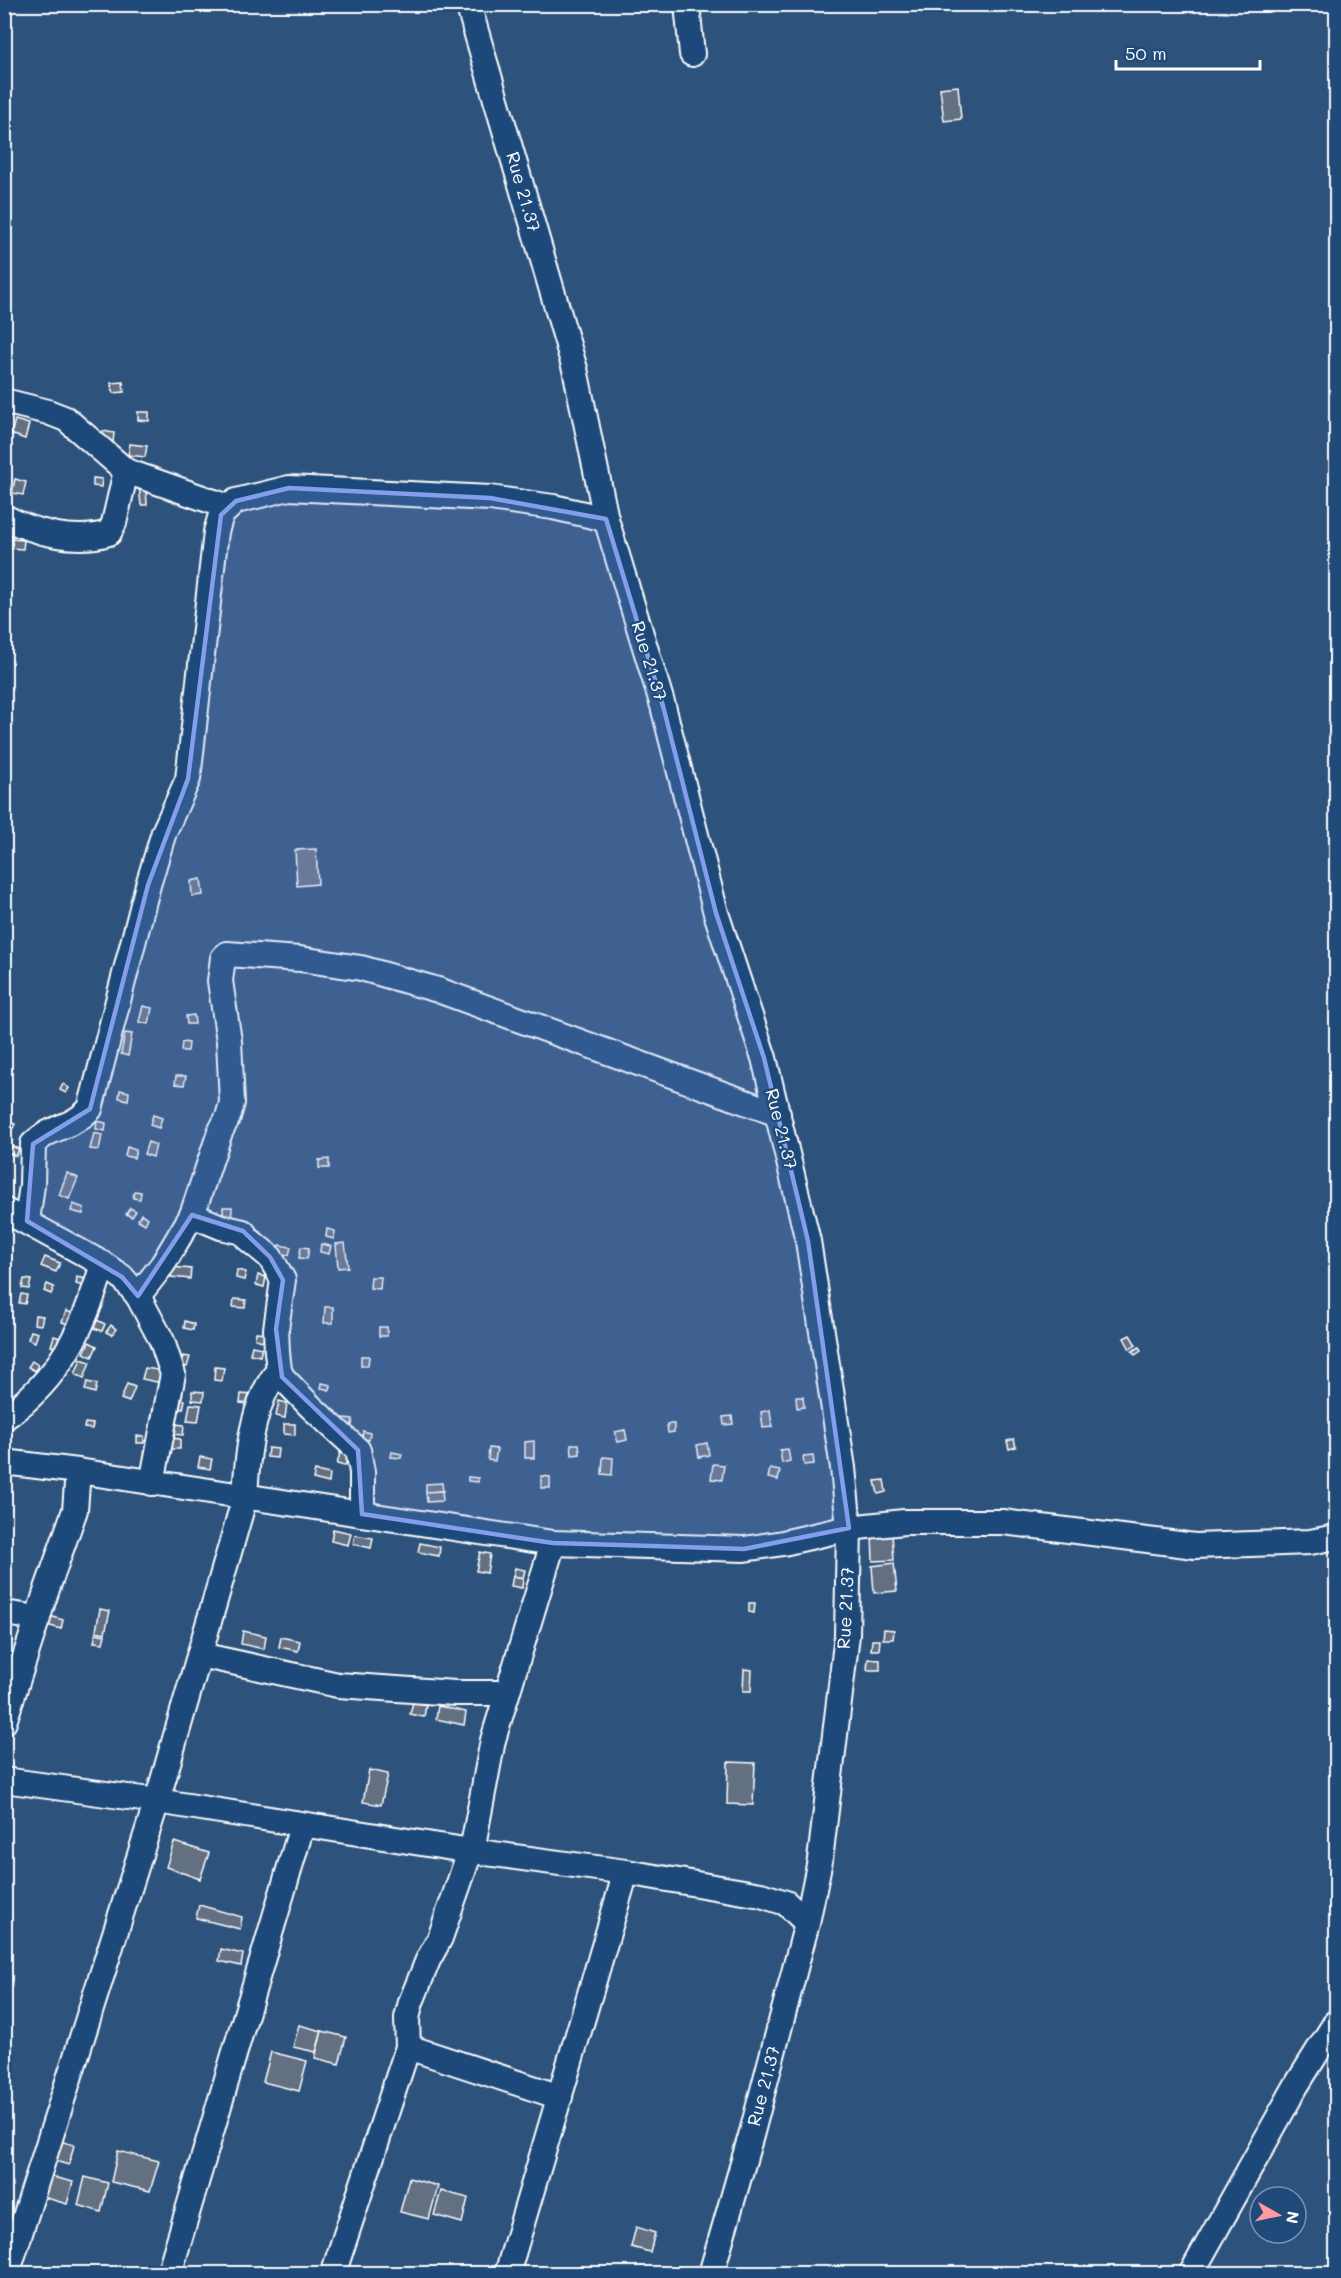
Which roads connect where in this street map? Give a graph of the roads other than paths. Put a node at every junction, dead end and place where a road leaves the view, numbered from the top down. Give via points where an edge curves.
1 (468, 4) edge
2 (687, 4) edge
3 (692, 54) dead end
4 (4, 401) edge
5 (126, 471) junction
6 (228, 507) junction
7 (4, 517) edge
8 (606, 519) junction
9 (778, 1114) junction
10 (4, 1210) edge
11 (192, 1215) junction
12 (27, 1221) junction
13 (103, 1264) junction
14 (138, 1296) junction
15 (279, 1370) junction
16 (4, 1418) edge
17 (4, 1462) edge
18 (78, 1471) junction
19 (152, 1483) junction
20 (245, 1497) junction
21 (362, 1514) junction
22 (849, 1528) junction
23 (1336, 1537) edge
24 (553, 1543) junction
25 (4, 1614) edge
26 (38, 1618) junction
27 (200, 1655) junction
28 (507, 1693) junction
29 (4, 1722) edge
30 (4, 1780) edge
31 (157, 1801) junction
32 (302, 1826) junction
33 (471, 1851) junction
34 (626, 1872) junction
35 (807, 1923) junction
36 (1336, 2022) edge
37 (408, 2047) junction
38 (560, 2097) junction
39 (7, 2274) edge
40 (169, 2274) edge
41 (333, 2274) edge
42 (507, 2274) edge
43 (711, 2274) edge
44 (1191, 2274) edge

1 - 8 street, Rue 21.37 via 575,369
2 - 3 street
4 - 5 street via 66,419
5 - 6 street
5 - 7 street via 109,533 98,537 48,534
6 - 8 street via 236,501 289,488 490,498
6 - 12 street via 216,532 188,779 164,832 148,885 90,1109 69,1125 53,1128 33,1144
8 - 9 street, Rue 21.37
9 - 11 street via 438,990 361,968 227,954 220,981 229,1041 232,1103
9 - 22 street, Rue 21.37 via 808,1241 839,1432
10 - 12 street
11 - 14 street via 163,1264
11 - 15 street via 243,1232 270,1257 283,1280 276,1329
12 - 13 street
13 - 14 street via 122,1277
13 - 16 street via 70,1349 26,1402
14 - 19 street via 162,1341 173,1374
15 - 20 street via 270,1380 254,1427
15 - 21 street via 292,1389 358,1450
17 - 18 street
18 - 19 street
18 - 26 street via 75,1510
19 - 20 street
20 - 21 street
20 - 27 street
21 - 24 street
22 - 23 street via 904,1522 1003,1522 1196,1546 1310,1542
22 - 24 street via 744,1549
22 - 35 street, Rue 21.37 via 847,1635 820,1860
24 - 28 street
25 - 26 street
26 - 29 street
27 - 28 street via 338,1685
27 - 31 street
28 - 33 street via 493,1740
30 - 31 street
31 - 32 street
31 - 39 street
32 - 33 street
32 - 40 street
33 - 34 street
33 - 37 street via 440,1938 411,2002
34 - 35 street via 760,1895 786,1903
34 - 38 street
35 - 43 street, Rue 21.37
36 - 44 street
37 - 38 street
37 - 41 street
38 - 42 street

